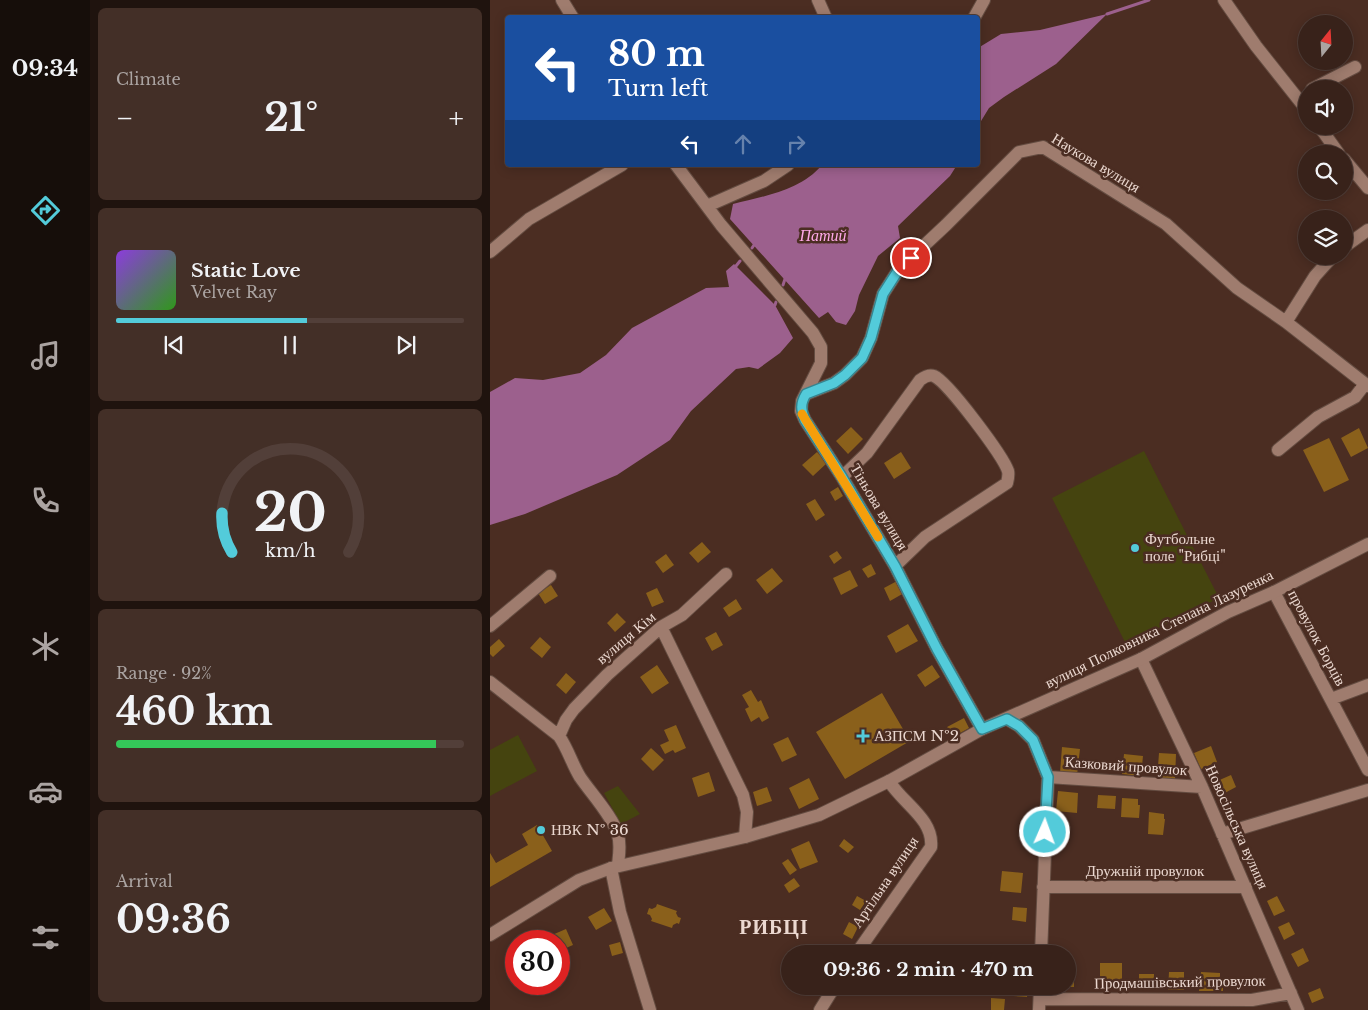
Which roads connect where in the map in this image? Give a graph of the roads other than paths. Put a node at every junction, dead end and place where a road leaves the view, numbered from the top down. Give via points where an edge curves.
1 (562, 0) edge
2 (818, 0) edge
3 (984, 0) edge
4 (1228, 2) edge
5 (571, 15) edge
6 (825, 15) edge
7 (976, 15) edge
8 (1355, 67) dead end
9 (1330, 80) edge
10 (1298, 90) edge
11 (619, 167) edge
12 (678, 167) edge
13 (785, 167) edge
14 (1353, 170) edge
15 (1368, 188) edge
16 (707, 206) junction
17 (1368, 230) edge
18 (1353, 241) edge
19 (490, 252) edge
20 (1325, 265) edge
21 (1286, 322) junction
22 (1367, 385) edge
23 (806, 394) junction
24 (1278, 450) dead end
25 (842, 477) junction
26 (1368, 544) edge
27 (895, 566) junction
28 (726, 574) dead end
29 (550, 576) dead end
30 (1274, 592) junction
31 (490, 626) edge
32 (661, 627) junction
33 (1141, 659) junction
34 (490, 682) edge
35 (1368, 685) edge
36 (1331, 699) junction
37 (1007, 719) junction
38 (982, 729) junction
39 (559, 736) junction
40 (1368, 770) edge
41 (1048, 777) junction
42 (890, 780) junction
43 (1202, 787) junction
44 (1368, 790) edge
45 (1222, 834) junction
46 (745, 837) junction
47 (614, 867) junction
48 (1043, 887) junction
49 (1246, 887) junction
50 (490, 935) edge
51 (862, 945) edge
52 (1041, 945) edge
53 (1291, 993) junction
54 (829, 995) edge
55 (1040, 1005) edge
56 (650, 1010) edge
57 (820, 1010) edge
58 (1298, 1010) edge

1 - 5 street
2 - 6 street
3 - 7 street
4 - 10 street
8 - 9 street
11 - 19 street via 528,219
12 - 16 street, Тіньова вулиця
13 - 16 street via 764,181
14 - 15 street
16 - 23 street, Тіньова вулиця via 821,347 821,364
17 - 18 street
20 - 21 street
21 - 22 street, Наукова вулиця
21 - 23 street, Наукова вулиця via 1238,288 1166,224 1043,147 1018,152 899,269 883,294 862,358 834,383
22 - 24 street via 1355,397 1318,417
23 - 25 street, Тіньова вулиця via 801,411
25 - 27 street, Тіньова вулиця
25 - 27 street via 866,453 920,380 929,375 950,390 1003,463 1008,472 1007,483 925,537
26 - 30 street, вулиця Полковника Степана Лазуренка
27 - 38 street, Тіньова вулиця
28 - 32 street, вулиця Кім via 682,615
29 - 31 street
30 - 33 street, вулиця Полковника Степана Лазуренка via 1228,612
30 - 36 street, провулок Борців
32 - 39 street, вулиця Кім via 574,709
32 - 46 street via 743,795 747,812
33 - 37 street, вулиця Полковника Степана Лазуренка
33 - 43 street, Новосільська вулиця
34 - 39 street
35 - 36 street, провулок Борців
36 - 40 street, провулок Борців
37 - 38 street, вулиця Полковника Степана Лазуренка
37 - 41 street via 1033,740
38 - 42 street, вулиця Полковника Степана Лазуренка
39 - 47 street via 579,775 618,834 620,849
41 - 43 street, Казковий провулок
41 - 48 street
42 - 46 street, вулиця Полковника Степана Лазуренка via 819,815
42 - 51 street, Артільна вулиця via 893,788 930,831 931,847
43 - 45 street, Новосільська вулиця
44 - 45 street
45 - 49 street, Новосільська вулиця
46 - 47 street, вулиця Полковника Степана Лазуренка
47 - 50 street, вулиця Полковника Степана Лазуренка via 579,880
47 - 56 street via 620,912
48 - 49 street, Дружній провулок
48 - 52 street
49 - 53 street, Новосільська вулиця
53 - 55 street, Продмашівський провулок via 1252,1000
53 - 58 street, Новосільська вулиця
54 - 57 street

